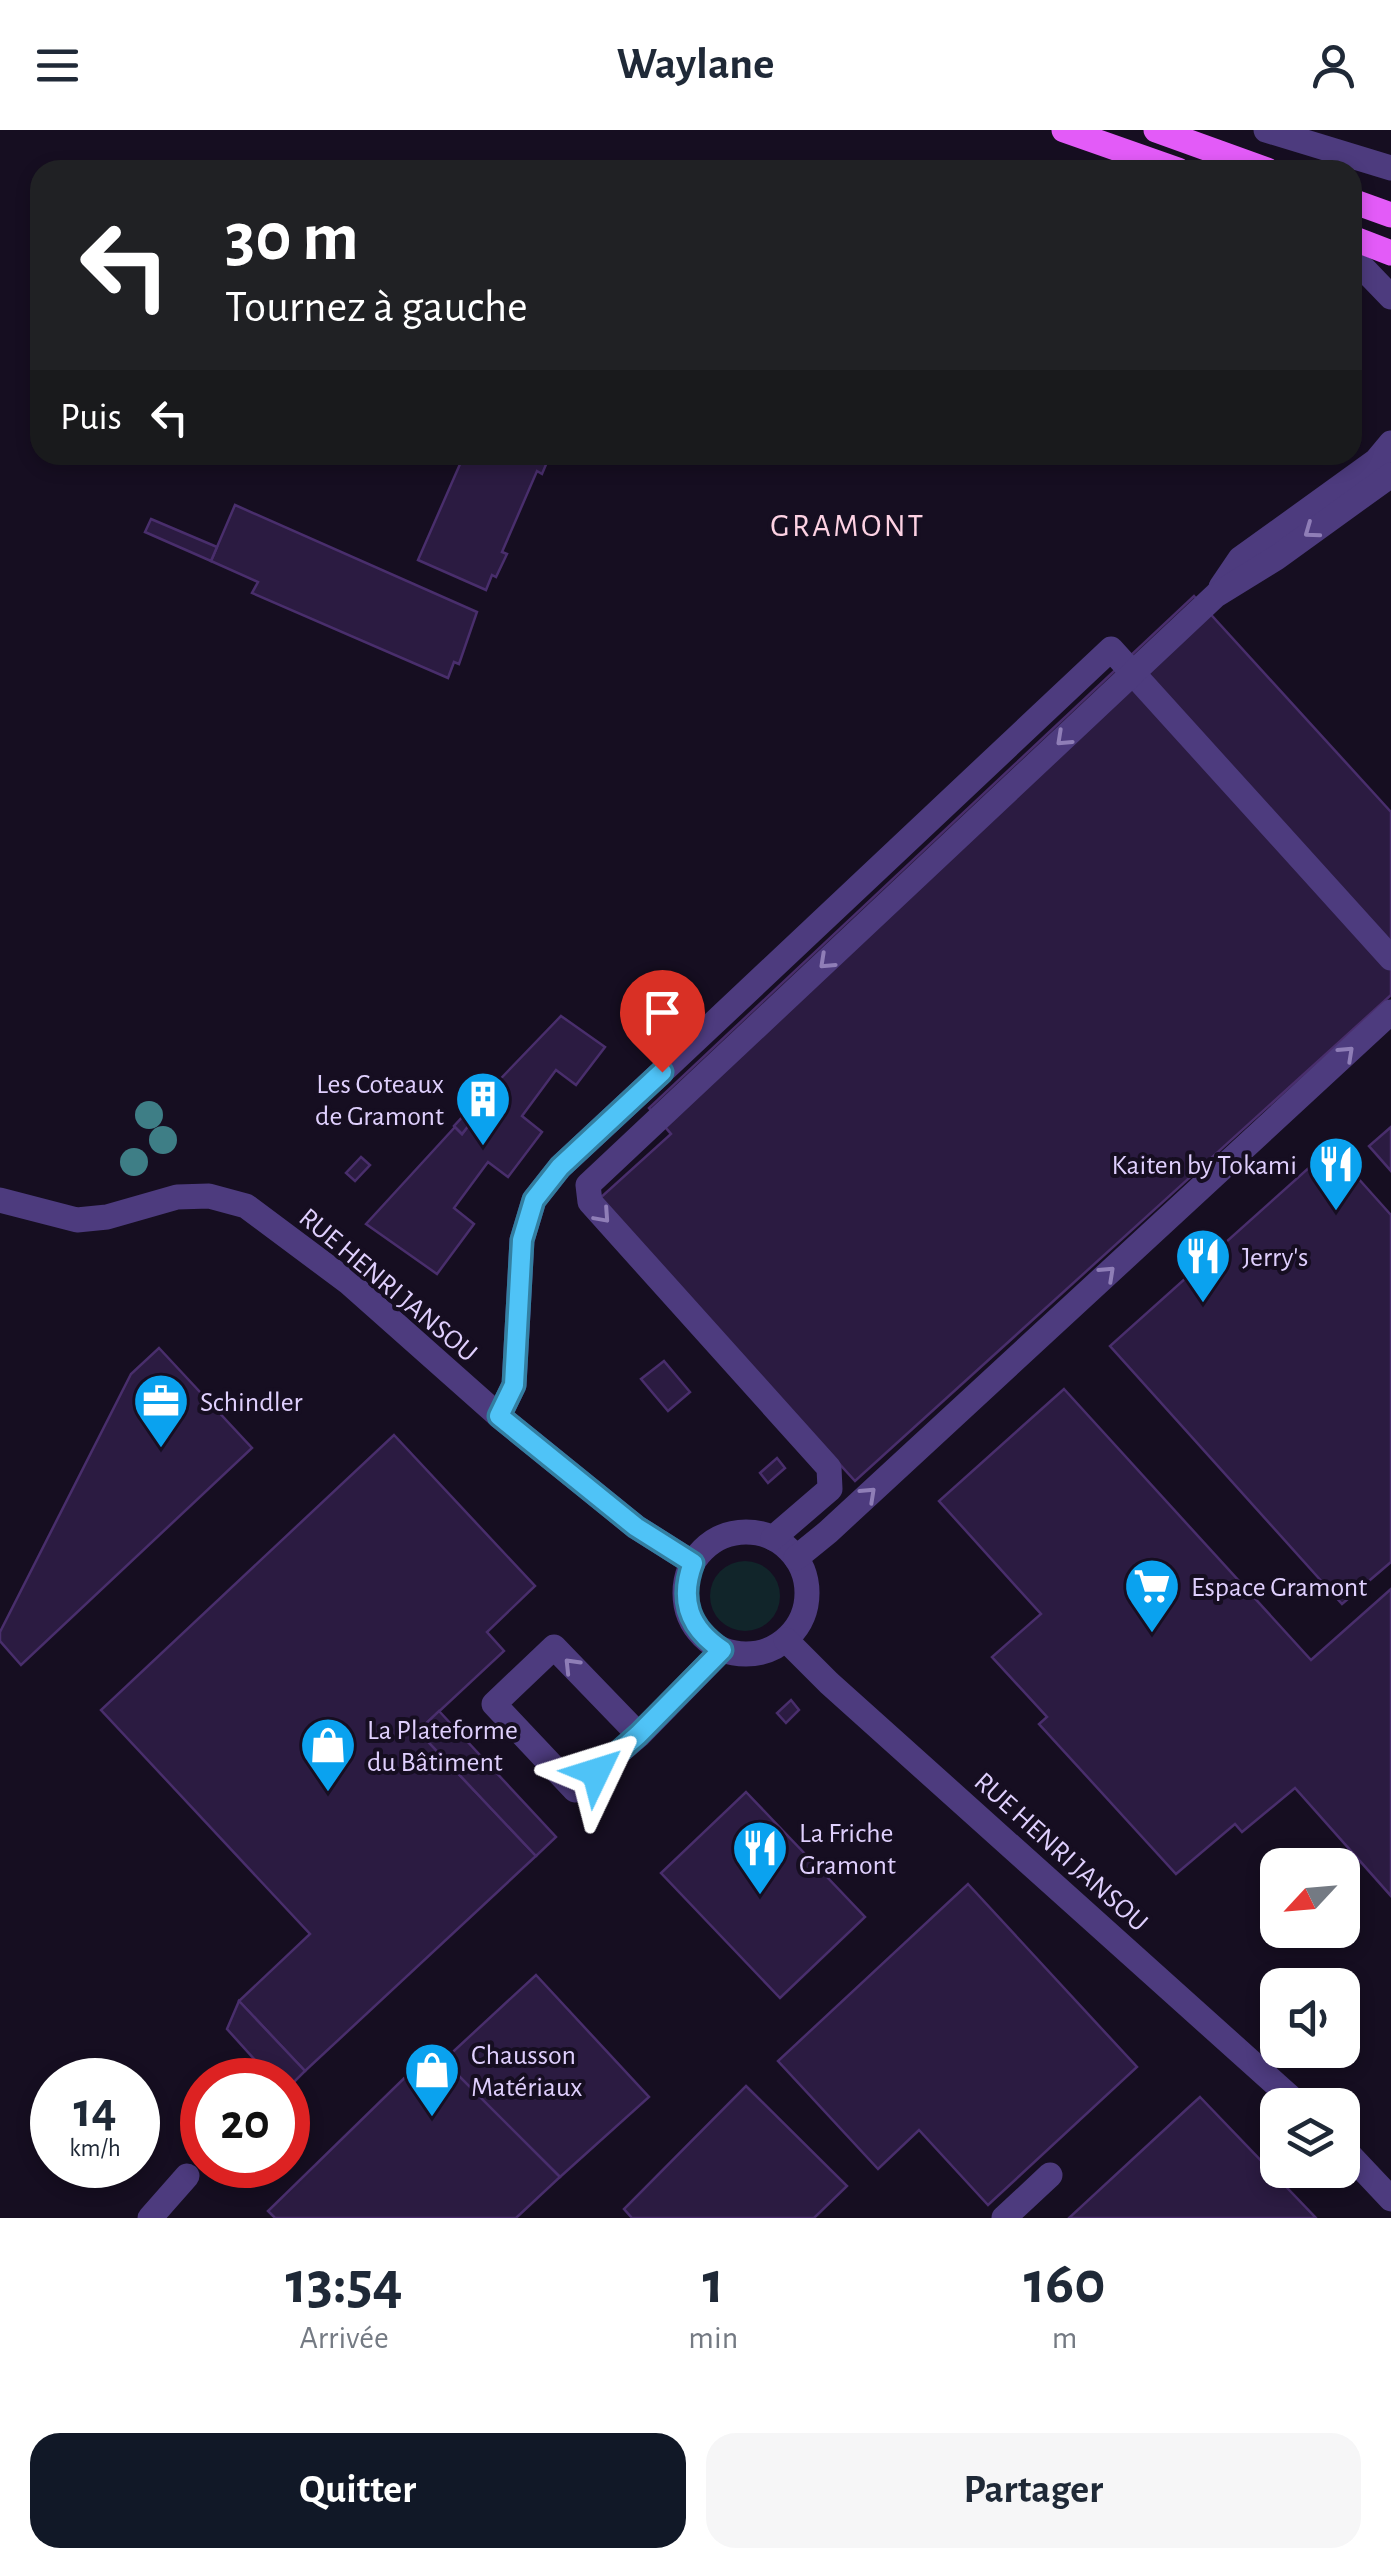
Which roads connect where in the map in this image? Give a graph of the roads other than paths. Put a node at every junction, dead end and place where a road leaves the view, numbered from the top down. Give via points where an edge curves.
1 (1064, 130) edge
2 (1156, 130) edge
3 (1266, 130) edge
4 (1149, 160) edge
5 (1239, 160) edge
6 (1391, 168) edge
7 (1362, 204) edge
8 (1391, 214) edge
9 (1362, 242) edge
10 (1391, 253) edge
11 (1362, 267) edge
12 (1391, 297) edge
13 (1391, 443) edge
14 (1391, 475) edge
15 (1216, 595) junction
16 (1133, 672) junction
17 (1391, 958) edge
18 (1391, 1012) edge
19 (0, 1200) edge
20 (499, 1416) junction
21 (773, 1538) junction
22 (796, 1558) junction
23 (693, 1563) junction
24 (786, 1640) junction
25 (722, 1650) junction
26 (638, 1735) junction
27 (1280, 2088) edge
28 (1360, 2166) edge
29 (1050, 2175) dead end
30 (180, 2184) edge
31 (1391, 2199) edge
32 (150, 2218) edge
33 (1004, 2218) edge

1 - 4 main road
2 - 5 main road
3 - 6 street
7 - 8 main road
9 - 10 main road
11 - 12 street
13 - 15 street via 1240,559
14 -> 15 street
15 - 16 street
16 - 17 street
16 - 20 street via 1111,649 560,1167 534,1200 522,1240 514,1385
16 -> 21 street via 588,1185 590,1202 828,1468 830,1489
22 -> 18 street
19 - 20 street, RUE HENRI JANSOU via 77,1220 177,1197 209,1196 246,1206 348,1282
20 - 23 street, RUE HENRI JANSOU via 636,1527
21 - 22 street
21 - 23 street via 737,1532 704,1548
22 - 24 street via 808,1592 798,1627
23 - 25 street via 686,1582 692,1622
24 - 25 street via 755,1654
24 - 27 street, RUE HENRI JANSOU
25 - 26 street
26 -> 26 street via 554,1647 494,1704 574,1790
28 - 31 street
29 - 33 street
30 - 32 street

